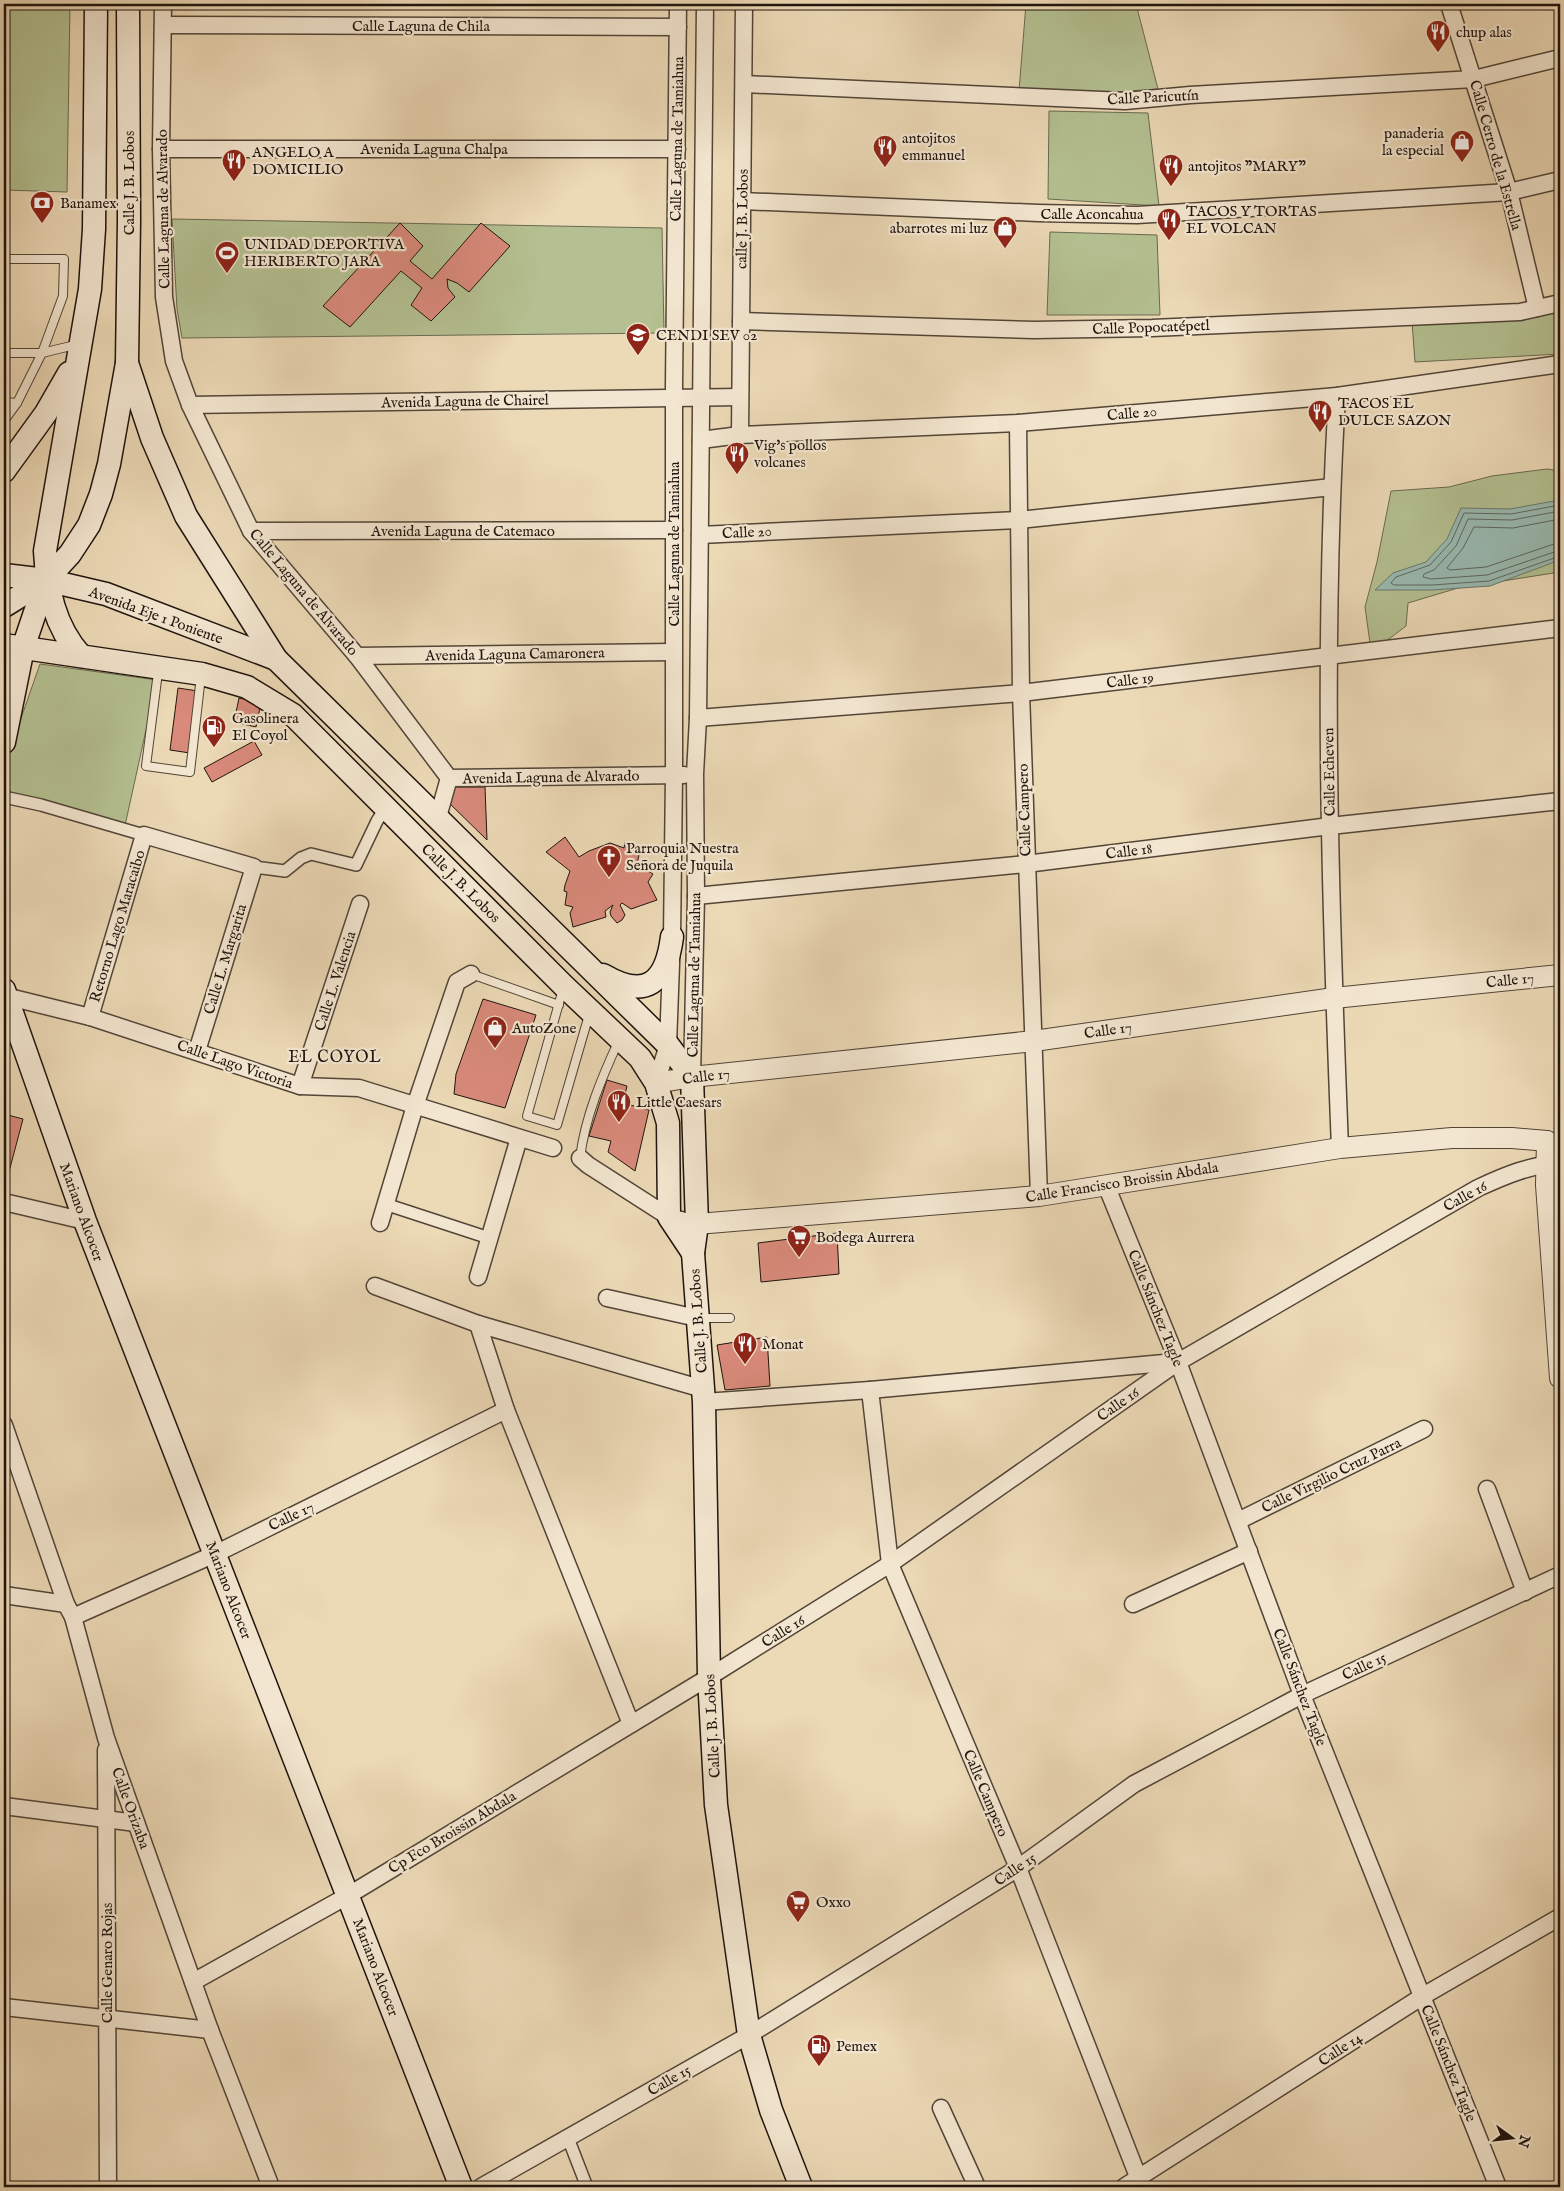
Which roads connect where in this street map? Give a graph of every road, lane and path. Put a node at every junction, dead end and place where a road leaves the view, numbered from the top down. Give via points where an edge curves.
1 (96, 4) edge
2 (128, 4) edge
3 (163, 4) edge
4 (678, 4) edge
5 (705, 4) edge
6 (744, 4) edge
7 (1449, 4) edge
8 (163, 25) junction
9 (678, 28) junction
10 (1560, 58) edge
11 (1474, 79) junction
12 (744, 84) junction
13 (162, 149) junction
14 (677, 149) junction
15 (1560, 180) edge
16 (1509, 192) junction
17 (742, 201) junction
18 (4, 258) edge
19 (1560, 303) edge
20 (1537, 308) junction
21 (741, 321) junction
22 (81, 344) junction
23 (42, 352) junction
24 (4, 353) edge
25 (127, 362) junction
26 (1560, 364) edge
27 (1337, 396) junction
28 (740, 397) junction
29 (674, 398) junction
30 (702, 399) junction
31 (4, 402) edge
32 (17, 403) junction
33 (190, 405) junction
34 (4, 421) edge
35 (1018, 423) junction
36 (740, 435) junction
37 (701, 440) junction
38 (4, 471) edge
39 (1332, 487) junction
40 (1019, 520) junction
41 (674, 530) junction
42 (251, 531) junction
43 (700, 534) junction
44 (4, 575) edge
45 (46, 580) junction
46 (4, 606) edge
47 (1560, 628) edge
48 (13, 647) edge
49 (673, 652) junction
50 (81, 656) junction
51 (357, 656) junction
52 (1328, 656) junction
53 (276, 658) junction
54 (202, 674) junction
55 (157, 680) dead end
56 (1021, 693) junction
57 (8, 699) edge
58 (698, 718) junction
59 (4, 742) edge
60 (695, 774) junction
61 (674, 776) junction
62 (449, 778) junction
63 (4, 797) edge
64 (1560, 801) edge
65 (386, 807) junction
66 (438, 818) junction
67 (1330, 826) junction
68 (144, 835) junction
69 (1026, 864) junction
70 (254, 867) junction
71 (696, 896) junction
72 (360, 904) dead end
73 (672, 937) junction
74 (586, 964) junction
75 (471, 974) joint
76 (1560, 976) edge
77 (5, 993) edge
78 (562, 996) junction
79 (1334, 998) junction
80 (591, 1010) junction
81 (90, 1017) junction
82 (619, 1038) junction
83 (1034, 1041) junction
84 (668, 1046) junction
85 (196, 1051) junction
86 (692, 1077) junction
87 (656, 1083) junction
88 (300, 1086) junction
89 (414, 1106) junction
90 (519, 1138) junction
91 (553, 1148) dead end
92 (1340, 1148) junction
93 (1553, 1155) edge
94 (580, 1158) joint
95 (1106, 1185) junction
96 (1039, 1196) junction
97 (4, 1202) edge
98 (385, 1204) junction
99 (669, 1217) junction
100 (85, 1221) junction
101 (380, 1223) dead end
102 (697, 1224) junction
103 (490, 1238) junction
104 (693, 1254) junction
105 (478, 1277) dead end
106 (375, 1286) dead end
107 (607, 1298) dead end
108 (697, 1318) junction
109 (730, 1318) dead end
110 (478, 1324) junction
111 (1178, 1362) junction
112 (1560, 1367) edge
113 (870, 1390) junction
114 (703, 1395) junction
115 (506, 1410) junction
116 (4, 1425) edge
117 (1424, 1428) dead end
118 (1487, 1489) dead end
119 (1238, 1521) junction
120 (1249, 1551) junction
121 (215, 1554) junction
122 (890, 1564) junction
123 (1560, 1575) edge
124 (1525, 1592) junction
125 (4, 1595) edge
126 (1133, 1604) dead end
127 (70, 1611) junction
128 (709, 1677) junction
129 (1302, 1695) junction
130 (631, 1724) junction
131 (106, 1738) junction
132 (4, 1806) edge
133 (106, 1821) junction
134 (136, 1823) junction
135 (1018, 1868) junction
136 (349, 1895) junction
137 (1560, 1917) edge
138 (193, 1982) junction
139 (1423, 1996) junction
140 (4, 2007) edge
141 (108, 2019) junction
142 (210, 2030) junction
143 (749, 2035) junction
144 (941, 2108) dead end
145 (568, 2138) junction
146 (1141, 2183) edge
147 (108, 2187) edge
148 (271, 2187) edge
149 (461, 2187) edge
150 (481, 2187) edge
151 (587, 2187) edge
152 (801, 2187) edge
153 (976, 2187) edge
154 (1124, 2187) edge
155 (1498, 2187) edge

1 - 22 main road via 94,229 90,289
2 - 25 main road, Calle J. B. Lobos
3 - 8 street, Calle Laguna de Alvarado
4 - 9 street, Calle Laguna de Tamiahua
5 - 30 street, Calle Laguna de Tamiahua
6 - 12 street, calle J. B. Lobos
7 - 11 street, Calle Cerro de la Estrella
8 - 9 street, Calle Laguna de Chila
8 - 13 street, Calle Laguna de Alvarado
9 - 14 street, Calle Laguna de Tamiahua
10 - 11 street, Calle Paricutín
11 - 12 street, Calle Paricutín via 1190,94 1125,101
11 - 16 street, Calle Cerro de la Estrella
12 - 17 street, calle J. B. Lobos
13 - 14 street, Avenida Laguna Chalpa
13 - 33 street, Calle Laguna de Alvarado via 164,297 174,361
14 - 29 street, Calle Laguna de Tamiahua
15 - 16 street, Calle Aconcahua
16 - 17 street, Calle Aconcahua via 1137,215
16 - 20 street, Calle Cerro de la Estrella
17 - 21 street, calle J. B. Lobos
18 - 23 lane via 64,259 63,296
19 - 20 street, Calle Popocatépetl
20 - 21 street, Calle Popocatépetl via 1520,312 1162,328 1044,330
21 - 28 street, calle J. B. Lobos
22 - 23 lane
22 - 38 main road via 57,396
22 - 45 main road via 45,550
23 - 24 lane
23 - 32 lane
25 - 45 main road via 101,494 89,525
25 - 53 main road via 152,438 186,516
26 - 27 street, Calle 20
27 - 35 street, Calle 20
27 - 39 street, Calle Echeven
28 - 30 street, Avenida Laguna de Chairel
28 - 36 street, calle J. B. Lobos
29 - 30 street, Avenida Laguna de Chairel
29 - 33 street, Avenida Laguna de Chairel
29 - 41 street, Calle Laguna de Tamiahua
30 - 37 street, Calle Laguna de Tamiahua
31 - 32 lane
32 - 34 lane
33 - 42 street, Calle Laguna de Alvarado
35 - 36 street, Calle 20
35 - 40 street, Calle Campero
36 - 37 street, Calle 20
37 - 43 street, Calle Laguna de Tamiahua
39 - 40 street, Calle 20
39 - 52 street, Calle Echeven
40 - 43 street, Calle 20
40 - 56 street, Calle Campero
41 - 42 street, Avenida Laguna de Catemaco
41 - 49 street, Calle Laguna de Tamiahua
42 - 51 street, Calle Laguna de Alvarado
43 - 58 street, Calle Laguna de Tamiahua
44 - 45 main road, Avenida Eje 1 Poniente
45 - 46 main road
45 - 48 main road
45 - 50 main road via 58,622
45 - 53 main road, Avenida Eje 1 Poniente via 106,594
47 - 52 street, Calle 19
48 - 50 main road
48 - 57 main road
49 - 51 street, Avenida Laguna Camaronera
49 - 61 street, Calle Laguna de Tamiahua
50 - 54 main road, Calle J. B. Lobos
51 - 62 street, Calle Laguna de Alvarado
52 - 56 street, Calle 19
52 - 67 street, Calle Echeven
53 - 66 main road, Calle J. B. Lobos
54 - 55 lane via 190,772 146,766
54 - 65 main road, Calle J. B. Lobos via 248,687 293,715
56 - 58 street, Calle 19
56 - 69 street, Calle Campero
57 - 59 main road
58 - 60 street, Calle Laguna de Tamiahua
60 - 61 street, Avenida Laguna de Alvarado
60 - 71 street, Calle Laguna de Tamiahua
61 - 62 street, Avenida Laguna de Alvarado
61 - 73 street, Calle Laguna de Tamiahua
62 - 66 street, Avenida Laguna de Alvarado
63 - 68 street
64 - 67 street, Calle 18
65 - 70 street via 356,865 311,854 285,871
65 - 78 main road, Calle J. B. Lobos
66 - 74 main road, Calle J. B. Lobos
67 - 69 street, Calle 18
67 - 79 street, Calle Echeven
68 - 70 street
68 - 81 street, Retorno Lago Maracaibo
69 - 71 street, Calle 18
69 - 83 street, Calle Campero
70 - 85 street, Calle L. Margarita
71 - 86 street, Calle Laguna de Tamiahua
72 - 88 street, Calle L. Valencia
73 - 74 main road via 663,967 649,985 626,985 611,980
73 - 84 street, Calle Laguna de Tamiahua
74 - 84 main road, Calle J. B. Lobos
75 - 78 lane
75 - 89 street via 457,982
76 - 79 street, Calle 17
77 - 81 street, Calle Lago Victoria
77 - 100 main road, Mariano Alcocer
78 - 80 main road, Calle J. B. Lobos
78 - 80 lane via 527,1116 557,1125
79 - 83 street, Calle 17
79 - 92 street, Calle Echeven
80 - 82 main road, Calle J. B. Lobos
81 - 85 street, Calle Lago Victoria
82 - 87 main road, Calle J. B. Lobos via 640,1058
82 - 94 lane via 600,1082
83 - 86 street, Calle 17
83 - 96 street, Calle Campero
84 - 86 main road, Calle J. B. Lobos
84 - 87 street, Calle Laguna de Tamiahua
85 - 88 street, Calle Lago Victoria
86 - 87 street, Calle 17
86 - 102 main road, Calle J. B. Lobos
87 - 99 main road, Calle J. B. Lobos via 668,1123
88 - 89 street, Calle Lago Victoria via 359,1088
89 - 90 street, Calle Lago Victoria
89 - 98 street
90 - 91 street, Calle Lago Victoria
90 - 103 street
92 - 93 street, Calle Francisco Broissin Abdala via 1452,1138 1512,1138
92 - 95 street, Calle Francisco Broissin Abdala
93 - 111 street, Calle 16 via 1478,1188
93 - 112 street
94 - 99 street
95 - 96 street, Calle Francisco Broissin Abdala
95 - 111 street, Calle Sánchez Tagle
96 - 102 street, Calle Francisco Broissin Abdala
97 - 100 street
98 - 101 street
98 - 103 street
99 - 102 street
99 - 104 main road, Calle J. B. Lobos
100 - 121 main road, Mariano Alcocer
102 - 104 main road, Calle J. B. Lobos
103 - 105 street
104 - 108 main road, Calle J. B. Lobos
106 - 110 street
107 - 108 street
108 - 109 lane
108 - 114 main road, Calle J. B. Lobos
110 - 114 street
110 - 115 street
111 - 113 street
111 - 119 street, Calle Sánchez Tagle
111 - 122 street, Calle 16
113 - 114 street
113 - 122 street, Calle Campero
114 - 128 main road, Calle J. B. Lobos
115 - 121 street, Calle 17
115 - 130 street
116 - 127 street, Calle Orizaba
117 - 119 street, Calle Virgilio Cruz Parra
118 - 124 street
119 - 120 street, Calle Sánchez Tagle
120 - 126 street
120 - 129 street, Calle Sánchez Tagle
121 - 127 street, Calle 17
121 - 136 main road, Mariano Alcocer
122 - 128 street, Calle 16
122 - 135 street, Calle Campero
123 - 124 street, Calle 15
124 - 129 street, Calle 15
125 - 127 street
127 - 131 street, Calle Orizaba
128 - 130 street, Cp Fco Broissin Abdala
128 - 143 main road, Calle J. B. Lobos via 716,1805
129 - 135 street, Calle 15 via 1134,1784
129 - 139 street, Calle Sánchez Tagle
130 - 136 street, Cp Fco Broissin Abdala
131 - 133 street, Calle Genaro Rojas
131 - 134 street, Calle Orizaba
132 - 133 street
133 - 134 street
133 - 141 street, Calle Genaro Rojas
134 - 138 street, Calle Orizaba
135 - 143 street, Calle 15
135 - 146 street, Calle Campero
136 - 138 street, Cp Fco Broissin Abdala
136 - 149 main road, Mariano Alcocer
137 - 139 street, Calle 14
138 - 142 street, Calle Orizaba
139 - 146 street, Calle 14
139 - 155 street, Calle Sánchez Tagle
140 - 141 street
141 - 142 street
141 - 147 street, Calle Genaro Rojas
142 - 148 street, Calle Orizaba
143 - 145 street, Calle 15
143 - 152 main road, Calle J. B. Lobos via 771,2110
144 - 153 street
145 - 150 street, Calle 15
145 - 151 street
146 - 154 street, Calle 14

